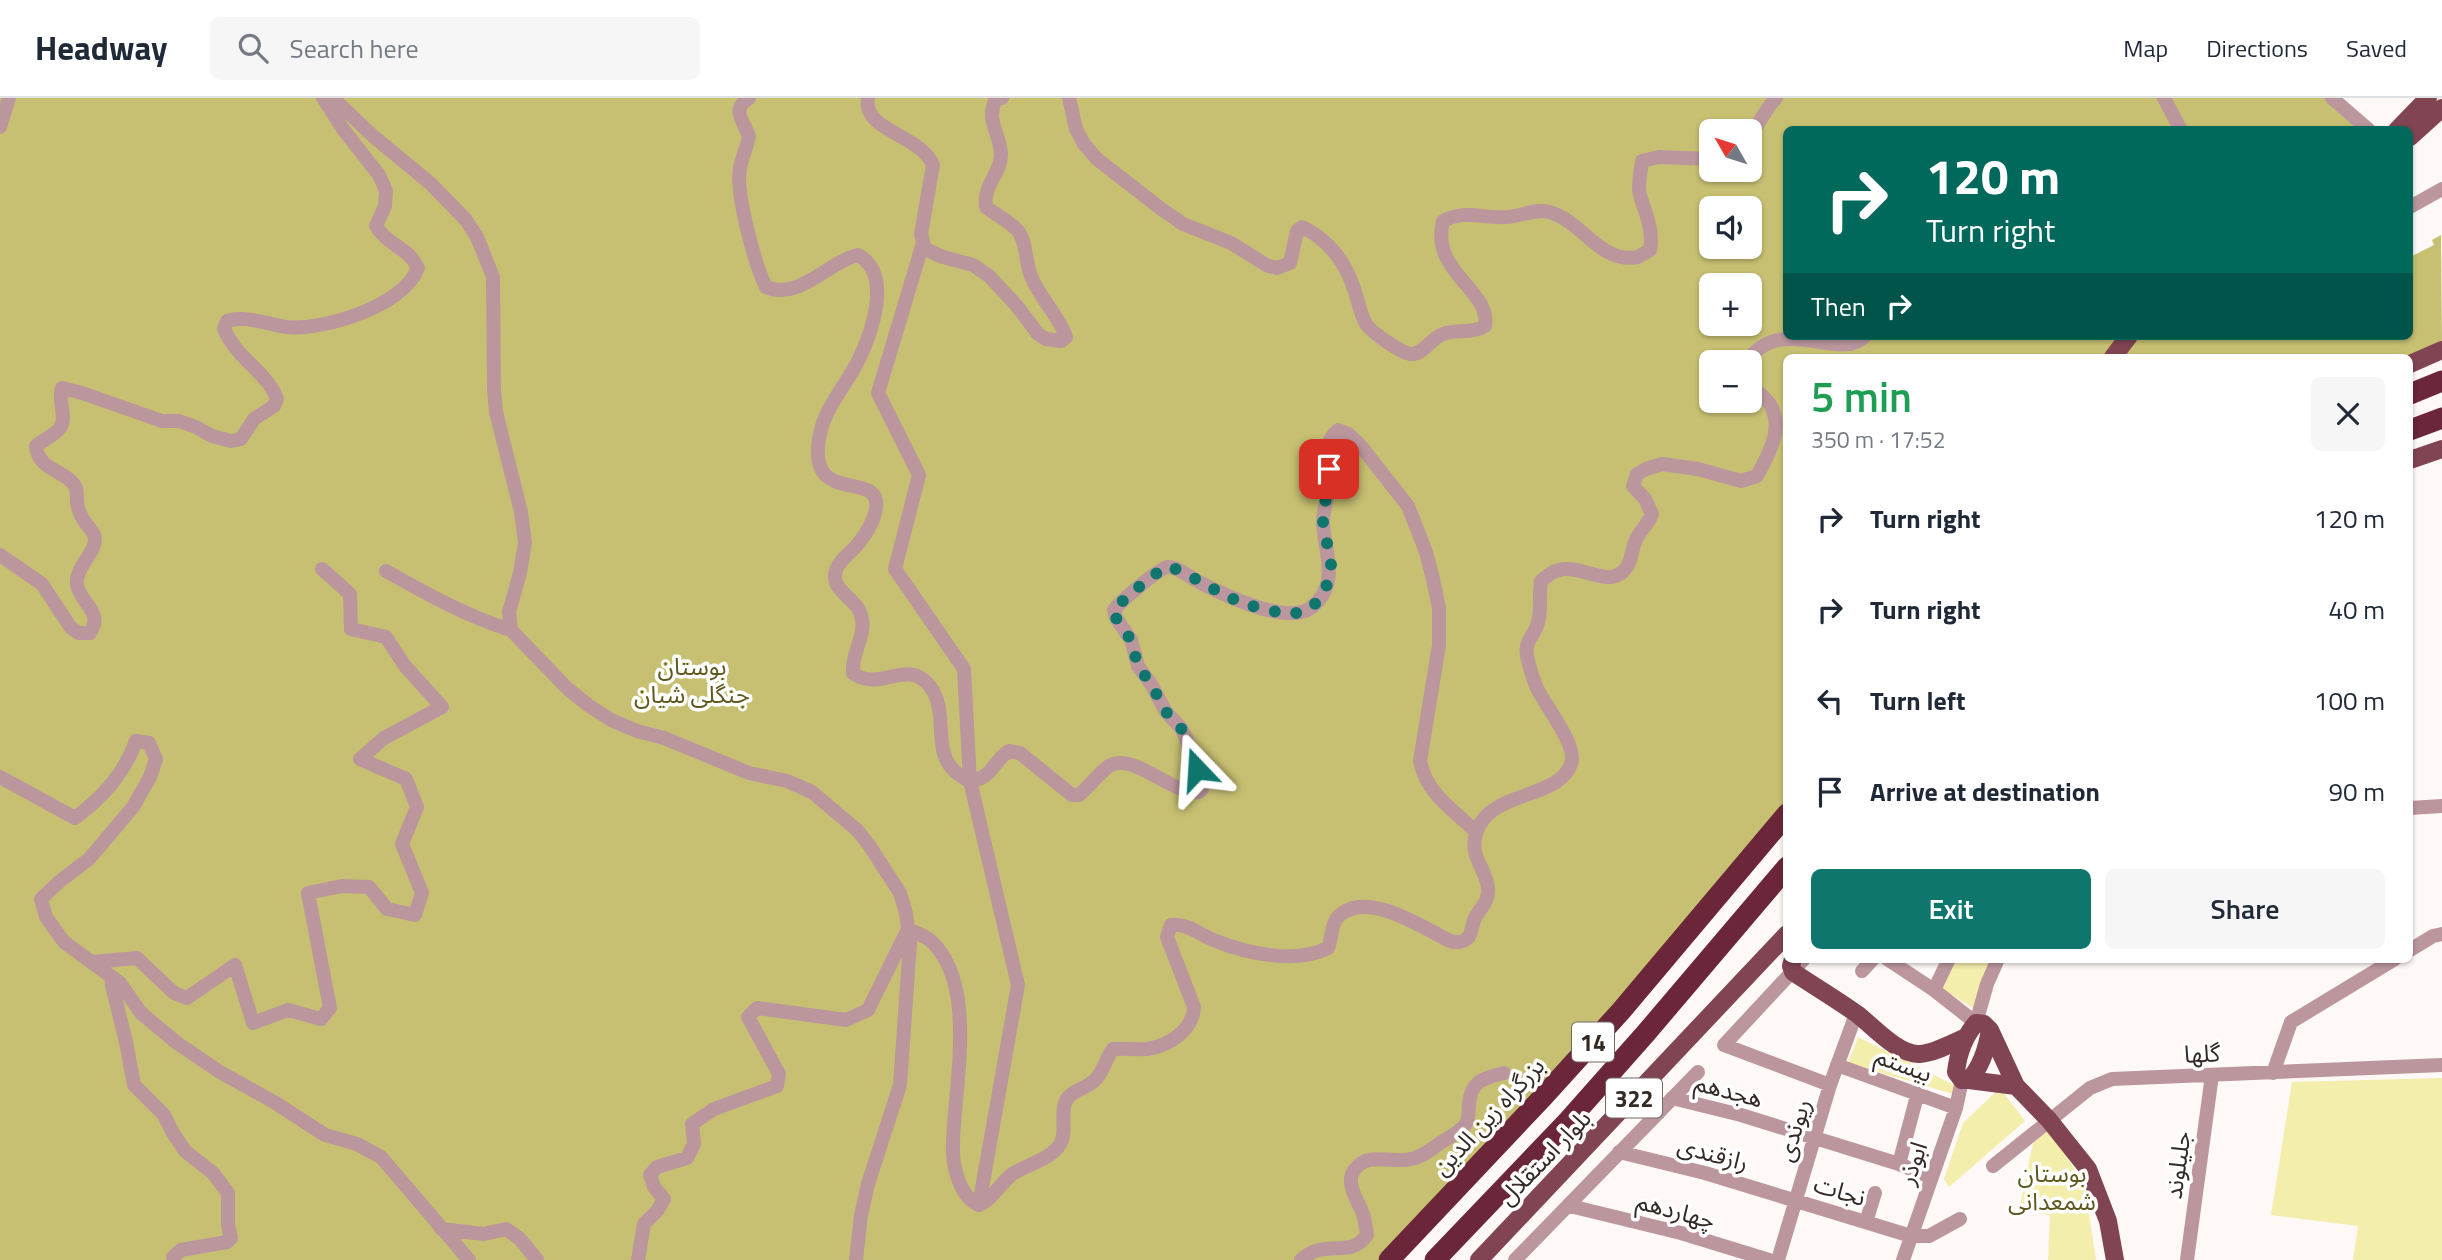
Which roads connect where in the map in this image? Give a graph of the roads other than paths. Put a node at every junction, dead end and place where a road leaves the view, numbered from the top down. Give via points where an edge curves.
1 (9, 98) edge
2 (323, 98) edge
3 (330, 98) edge
4 (749, 98) edge
5 (868, 98) edge
6 (1002, 98) edge
7 (1069, 98) edge
8 (1776, 98) edge
9 (2164, 98) edge
10 (2332, 98) edge
11 (2428, 98) edge
12 (2442, 108) edge
13 (1762, 119) edge
14 (2179, 126) edge
15 (2364, 126) edge
16 (2401, 126) edge
17 (0, 127) edge
18 (2413, 134) edge
19 (1699, 159) edge
20 (2442, 189) edge
21 (2413, 205) edge
22 (923, 243) junction
23 (1783, 339) edge
24 (1813, 340) edge
25 (1860, 340) edge
26 (2126, 340) edge
27 (1756, 350) edge
28 (2442, 350) edge
29 (2115, 354) edge
30 (2413, 363) edge
31 (2442, 381) edge
32 (2413, 393) edge
33 (1762, 396) edge
34 (2442, 418) edge
35 (2413, 429) edge
36 (2442, 449) edge
37 (2413, 459) edge
38 (0, 555) edge
39 (322, 569) dead end
40 (386, 571) dead end
41 (510, 630) junction
42 (0, 777) edge
43 (970, 781) junction
44 (2442, 806) edge
45 (2413, 808) edge
46 (1783, 819) edge
47 (1476, 832) junction
48 (1783, 872) edge
49 (908, 929) junction
50 (2442, 934) edge
51 (1783, 938) edge
52 (2413, 948) edge
53 (1783, 953) edge
54 (92, 962) junction
55 (1797, 963) edge
56 (1869, 963) edge
57 (1893, 963) edge
58 (1947, 963) edge
59 (1996, 963) edge
60 (2388, 963) edge
61 (1862, 971) dead end
62 (112, 977) junction
63 (1934, 990) junction
64 (1856, 1014) junction
65 (1977, 1030) junction
66 (1837, 1065) junction
67 (2442, 1065) edge
68 (1698, 1072) dead end
69 (1504, 1073) dead end
70 (2273, 1073) junction
71 (2212, 1075) junction
72 (1965, 1080) junction
73 (1830, 1085) junction
74 (2016, 1086) junction
75 (1917, 1093) junction
76 (1672, 1098) junction
77 (1956, 1108) junction
78 (2049, 1120) junction
79 (1814, 1138) junction
80 (1619, 1152) junction
81 (1899, 1164) junction
82 (1993, 1166) dead end
83 (1930, 1177) junction
84 (1875, 1193) dead end
85 (1796, 1200) junction
86 (979, 1205) junction
87 (1570, 1206) junction
88 (1960, 1219) dead end
89 (1866, 1222) junction
90 (441, 1229) junction
91 (1911, 1236) junction
92 (174, 1260) edge
93 (468, 1260) edge
94 (537, 1260) edge
95 (638, 1260) edge
96 (856, 1260) edge
97 (1301, 1260) edge
98 (1389, 1260) edge
99 (1435, 1260) edge
100 (1479, 1260) edge
101 (1492, 1260) edge
102 (1515, 1260) edge
103 (1769, 1260) edge
104 (1777, 1260) edge
105 (1903, 1260) edge
106 (2115, 1260) edge
107 (2187, 1260) edge

1 - 17 street
2 - 38 street via 379,175 386,191 376,226 387,240 413,257 418,268 414,280 377,305 339,321 287,327 236,318 227,321 224,329 229,340 273,388 277,399 254,419 241,439 212,436 179,421 162,421 62,388 60,428 36,446 41,461 75,484 82,521 94,535 77,584 95,616 90,633 72,628 42,584
3 - 41 street via 466,220 490,268 496,412 525,543 509,612
4 - 43 street via 738,109 749,136 740,186 757,269 766,287 776,292 789,290 858,255 869,260 876,275 877,302 868,333 823,424 819,443 824,474 839,485 865,487 877,504 872,522 837,568 835,578 839,589 859,609 863,623 853,673 864,680 917,675 926,682 939,704 942,752 952,769
5 - 22 street via 874,120 921,148 933,165
6 - 22 street via 992,106 991,123 1001,150 1000,163 987,188 986,207 1017,229 1030,275 1058,316 1066,337 1061,341 1038,334 989,276 973,265 934,254
7 - 19 street via 1076,129 1097,159 1183,224 1277,268 1290,263 1297,231 1303,227 1313,231 1348,272 1366,325 1413,354 1444,334 1485,326 1483,307 1444,254 1443,222 1460,215 1503,218 1549,212 1608,254 1639,257 1650,250 1651,243 1640,194 1642,161
8 - 13 street
9 - 14 street
10 - 15 street
11 - 16 main road
12 - 18 main road
20 - 21 street
22 - 43 street via 878,393 919,475 895,569 964,669
23 - 27 street
24 - 25 street via 1845,344
26 - 29 main road
28 - 30 main road
31 - 32 highway
33 - 47 street via 1776,415 1776,426 1772,447 1757,475 1741,481 1672,465 1646,469 1637,474 1633,486 1652,514 1620,574 1608,578 1560,569 1541,581 1539,618 1526,647 1527,658 1572,761 1554,783 1487,814
34 - 35 highway
36 - 37 main road
39 - 54 street via 350,594 351,629 386,637 442,707 384,738 360,759 406,779 416,807 402,844 422,892 415,915 387,909 369,887 342,886 308,894 330,1008 321,1018 288,1010 253,1023 235,965 187,998 174,993 138,958
40 - 41 street via 443,603
41 - 49 street via 568,689 611,720 812,792 869,845 900,893
42 - 54 street via 75,818 100,800 131,757 136,741 149,743 156,759 133,807 89,859 41,899 46,917 64,942
43 - 47 street via 984,778 1009,751 1020,753 1072,794 1079,795 1115,764 1130,765 1181,790 1202,789 1186,738 1138,666 1131,640 1114,610 1155,572 1168,567 1236,601 1284,612 1311,608 1324,593 1331,565 1323,520 1330,482 1326,453 1329,438 1338,430 1360,445 1408,506 1426,552 1438,608 1439,645 1420,761 1432,792
43 - 86 street via 1018,985
44 - 45 street
46 - 98 highway, بزرگراه زین الدین / 14 via 1621,1011
47 - 86 street via 1477,861 1489,890 1472,933 1460,942 1389,911 1360,906 1335,919 1328,948 1317,953 1243,950 1182,923 1171,925 1167,937 1194,1007 1189,1026 1164,1045 1113,1049 1096,1080 1071,1094 1064,1104 1062,1142 1055,1151 1008,1177 989,1201
48 - 99 highway, 14 via 1620,1063
49 - 86 street via 937,948 949,965 955,986 960,1047 954,1156 963,1189
49 - 95 street via 868,1010 846,1020 757,1008 748,1017 779,1074 777,1087 714,1109 692,1124 694,1144 687,1158 657,1167 650,1175 664,1199 644,1224
49 - 96 street via 900,1085 867,1184
50 - 52 street
51 - 100 main road, بلوار استقلال / 322
53 - 101 main road, بلوار استقلال / 322
54 - 62 street
55 - 64 main road
55 - 73 street via 1724,1045
56 - 61 street
57 - 63 street
58 - 63 street
59 - 65 street
60 - 70 street via 2291,1022
62 - 90 street via 141,1013 220,1072 325,1135 381,1157
62 - 92 street via 134,1085 164,1115 185,1151 213,1173 228,1193 231,1238 181,1250
63 - 65 street
64 - 65 main road via 1909,1053 1930,1051
64 - 66 street, ریوندی
65 - 72 main road via 1958,1058 1956,1072
65 - 72 main road via 1988,1045 1976,1072
65 - 74 main road
66 - 73 street, ریوندی
66 - 75 street, بیستم
67 - 70 street, گلها
68 - 76 street
69 - 97 street via 1474,1085 1463,1127 1423,1155 1404,1161 1376,1158 1354,1170 1353,1193 1367,1235 1350,1250 1316,1250
70 - 71 street, گلها
71 - 78 street, گلها via 2112,1079 2090,1088
71 - 107 street, جلیلوند
72 - 74 main road
72 - 77 street, ابوذر
73 - 79 street, ریوندی
74 - 78 main road
75 - 77 street, بیستم
75 - 81 street
76 - 79 street, هجدهم
76 - 80 street
77 - 83 street, ابوذر
78 - 82 street, گلها
78 - 106 main road via 2088,1169 2108,1221
79 - 81 street, هجدهم
79 - 85 street, ریوندی
80 - 85 street, رازقندی
80 - 87 street
81 - 83 street, هجدهم
83 - 91 street, ابوذر
84 - 89 street
85 - 89 street, نجات
85 - 104 street, ریوندی
87 - 102 street
87 - 103 street, چهاردهم
88 - 91 street via 1929,1236
89 - 91 street, نجات
90 - 93 street
90 - 94 street via 484,1234 506,1229
91 - 105 street, ابوذر

